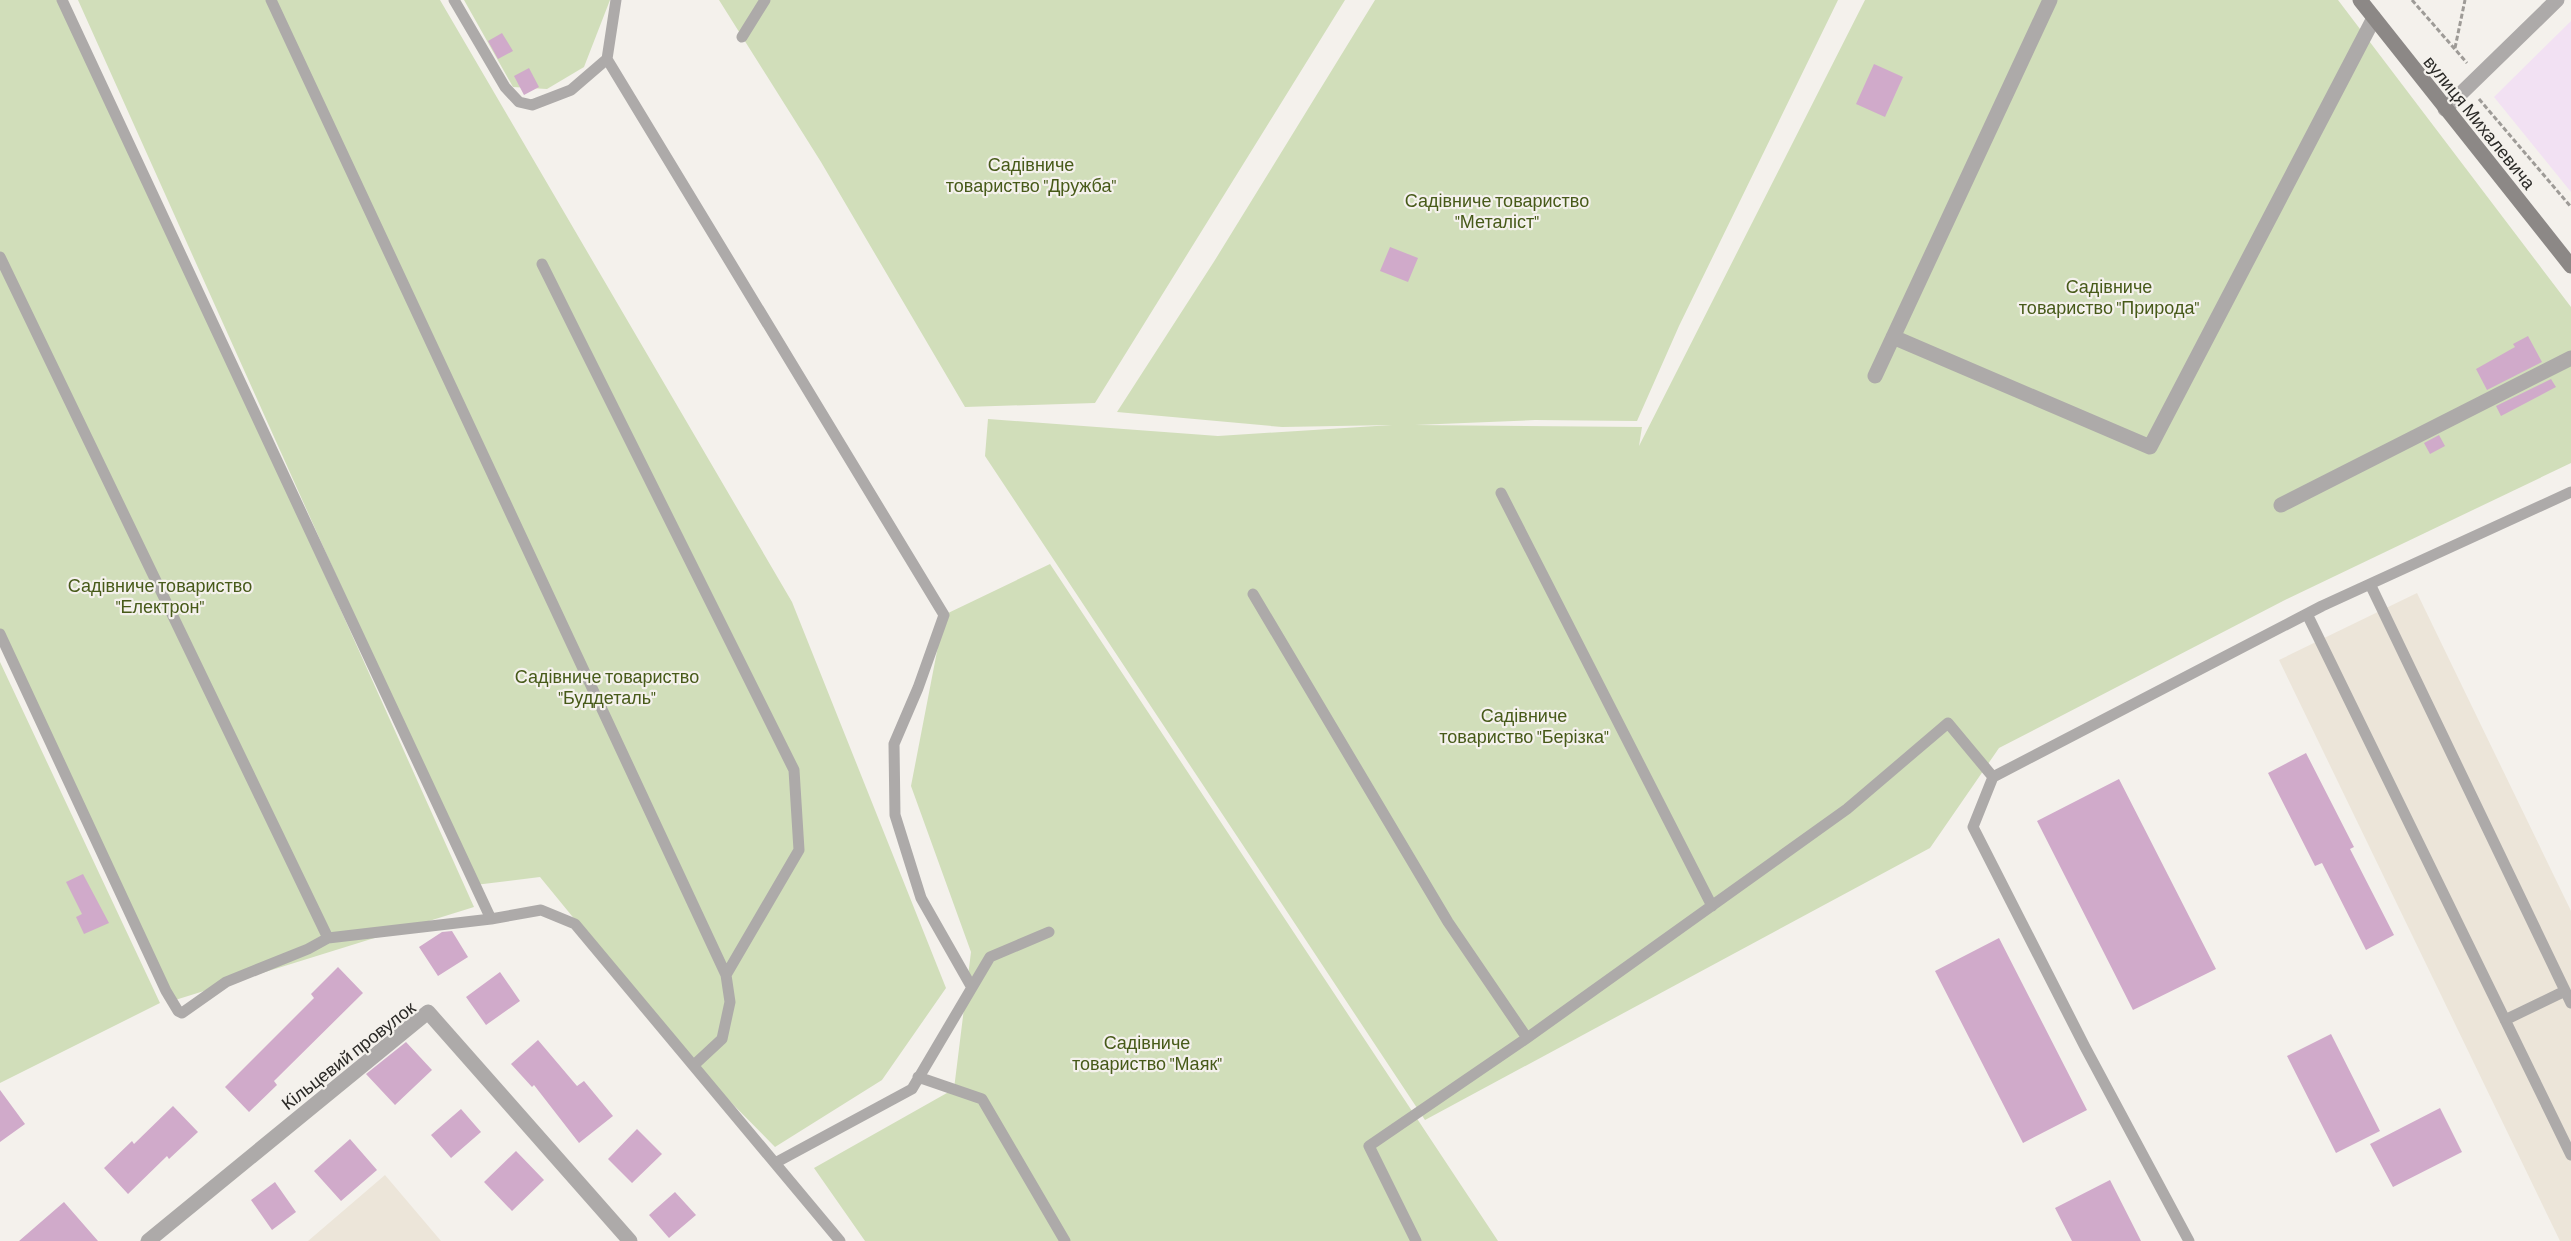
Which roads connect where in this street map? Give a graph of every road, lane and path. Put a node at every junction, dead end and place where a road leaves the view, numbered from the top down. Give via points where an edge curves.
1 (62, 0) edge
2 (271, 0) edge
3 (454, 0) edge
4 (616, 0) edge
5 (765, 0) edge
6 (2050, 0) edge
7 (2360, 0) edge
8 (2412, 0) edge
9 (2465, 0) edge
10 (2557, 0) edge
11 (2374, 18) junction
12 (742, 37) dead end
13 (2454, 48) junction
14 (607, 59) junction
15 (2474, 82) junction
16 (2445, 109) junction
17 (2571, 207) edge
18 (0, 257) edge
19 (542, 264) dead end
20 (2571, 266) edge
21 (1893, 337) junction
22 (2571, 358) edge
23 (1875, 376) dead end
24 (1501, 492) dead end
25 (2571, 492) edge
26 (2281, 505) dead end
27 (2370, 584) junction
28 (1253, 594) dead end
29 (2307, 614) junction
30 (0, 634) edge
31 (1993, 777) junction
32 (1712, 906) junction
33 (491, 919) junction
34 (1049, 932) dead end
35 (328, 938) junction
36 (726, 975) junction
37 (971, 986) junction
38 (2565, 991) junction
39 (2571, 1003) edge
40 (2505, 1020) junction
41 (1527, 1038) junction
42 (694, 1065) junction
43 (918, 1077) junction
44 (2571, 1155) edge
45 (775, 1163) junction
46 (148, 1241) edge
47 (630, 1241) edge
48 (840, 1241) edge
49 (1064, 1241) edge
50 (1416, 1241) edge
51 (2190, 1241) edge

1 - 33 lane
2 - 36 lane
3 - 14 lane via 505,87 519,102 532,105 571,90
4 - 14 lane
5 - 12 lane
6 - 21 street
7 - 11 street, вулиця Михалевича
8 - 13 path
9 - 13 path
10 - 15 street
11 - 16 street, вулиця Михалевича
11 - 21 street via 2150,447
13 - 15 path
14 - 37 lane via 944,616 894,744 895,815 920,898
15 - 16 street
15 - 17 path
16 - 20 street, вулиця Михалевича
18 - 35 lane
19 - 36 lane via 794,770 799,850
21 - 23 street
22 - 26 street
24 - 32 lane
25 - 27 lane
27 - 29 lane
27 - 38 lane
28 - 41 lane via 1448,922
29 - 31 lane
29 - 40 lane
30 - 35 lane via 178,1011 182,1013 226,982
31 - 32 lane via 1948,723 1847,809
31 - 51 lane via 1973,827 2085,1047
32 - 41 lane
33 - 35 lane
33 - 42 lane via 541,910 575,924
34 - 37 lane via 990,957
36 - 42 lane via 730,1002 722,1039
37 - 43 lane
38 - 39 lane
38 - 40 lane
40 - 44 lane
41 - 50 lane via 1369,1146
42 - 45 lane
43 - 45 lane via 912,1089
43 - 49 lane via 982,1099
45 - 48 lane
46 - 47 street, Кільцевий провулок via 428,1012

